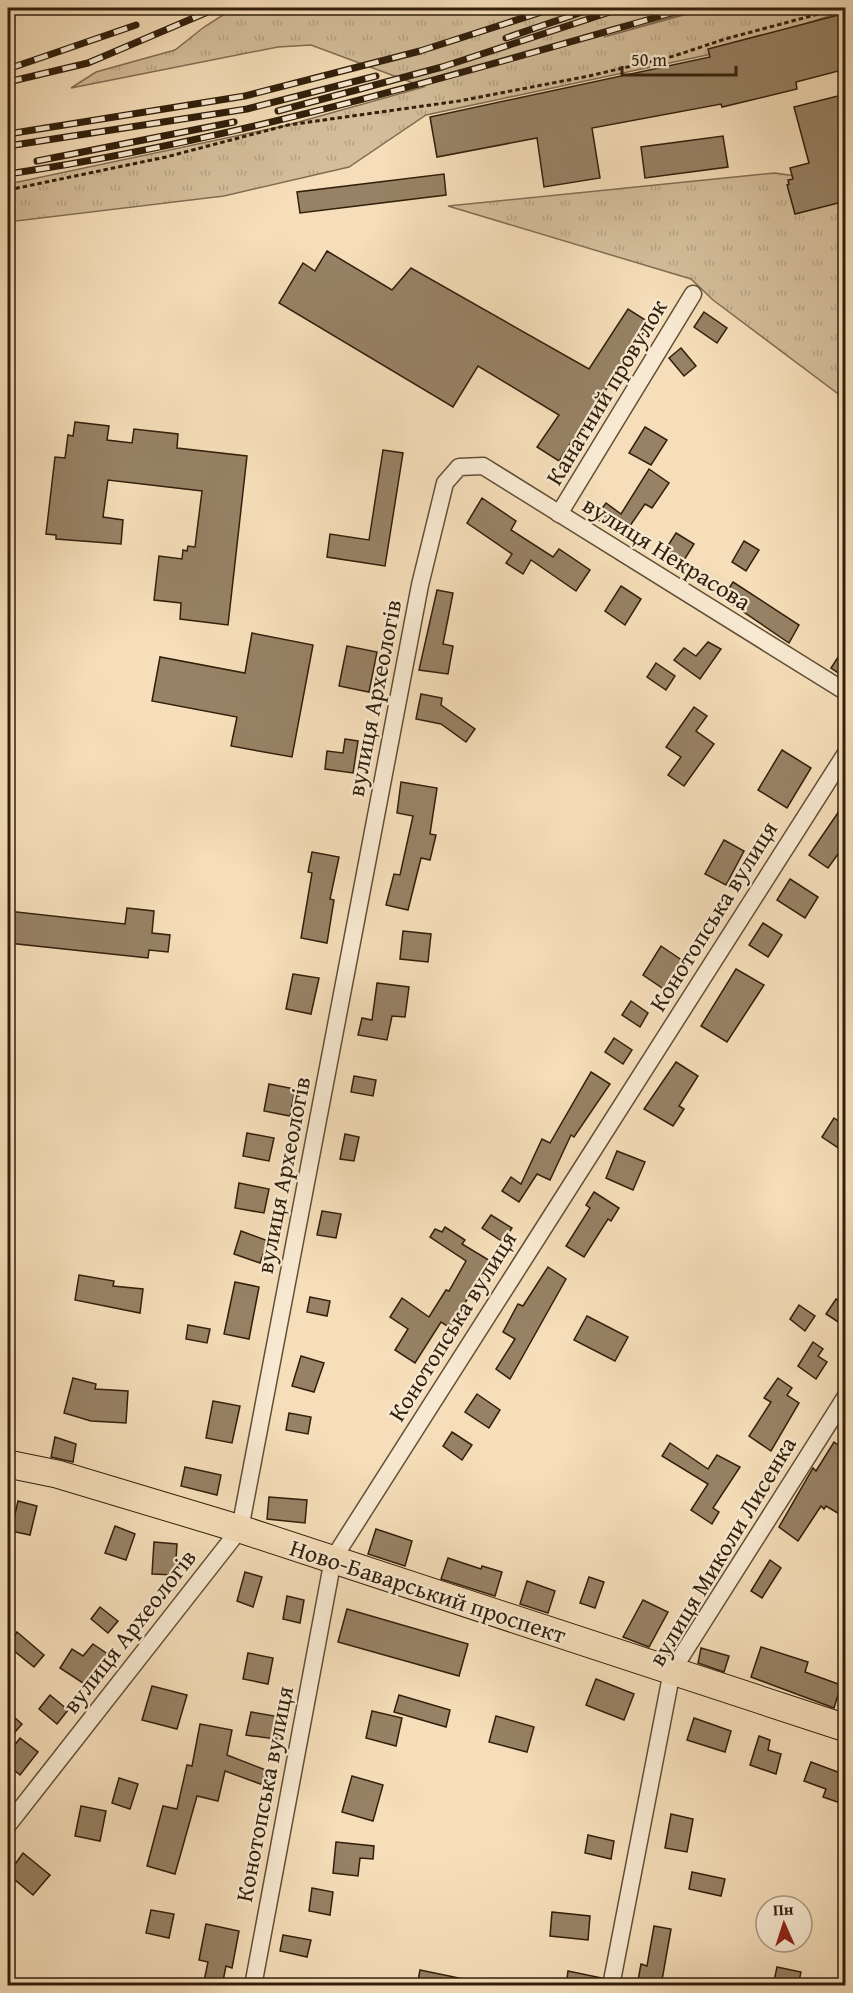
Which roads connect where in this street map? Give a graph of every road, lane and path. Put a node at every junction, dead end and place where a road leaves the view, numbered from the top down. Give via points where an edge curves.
1 (841, 8) edge
2 (8, 190) edge
3 (693, 294) dead end
4 (459, 467) joint
5 (560, 514) junction
6 (846, 692) edge
7 (846, 753) edge
8 (846, 1396) edge
9 (8, 1464) edge
10 (240, 1529) junction
11 (333, 1559) junction
12 (672, 1671) junction
13 (846, 1728) edge
14 (8, 1825) edge
15 (253, 1986) edge
16 (611, 1986) edge

1 - 2 path via 674,57 589,76 459,101 288,125 155,160
3 - 5 street, Канатний провулок
4 - 5 street, вулиця Некрасова via 483,466
4 - 10 street, вулиця Археологів via 445,483 420,585
5 - 6 street, вулиця Некрасова
7 - 11 street, Конотопська вулиця
8 - 12 street, вулиця Миколи Лисенка
9 - 10 main road, Ново-Баварський проспект via 57,1474
10 - 11 main road, Ново-Баварський проспект
10 - 14 street, вулиця Археологів
11 - 12 main road, Ново-Баварський проспект
11 - 15 street, Конотопська вулиця
12 - 13 main road, Ново-Баварський проспект
12 - 16 street, вулиця Миколи Лисенка

